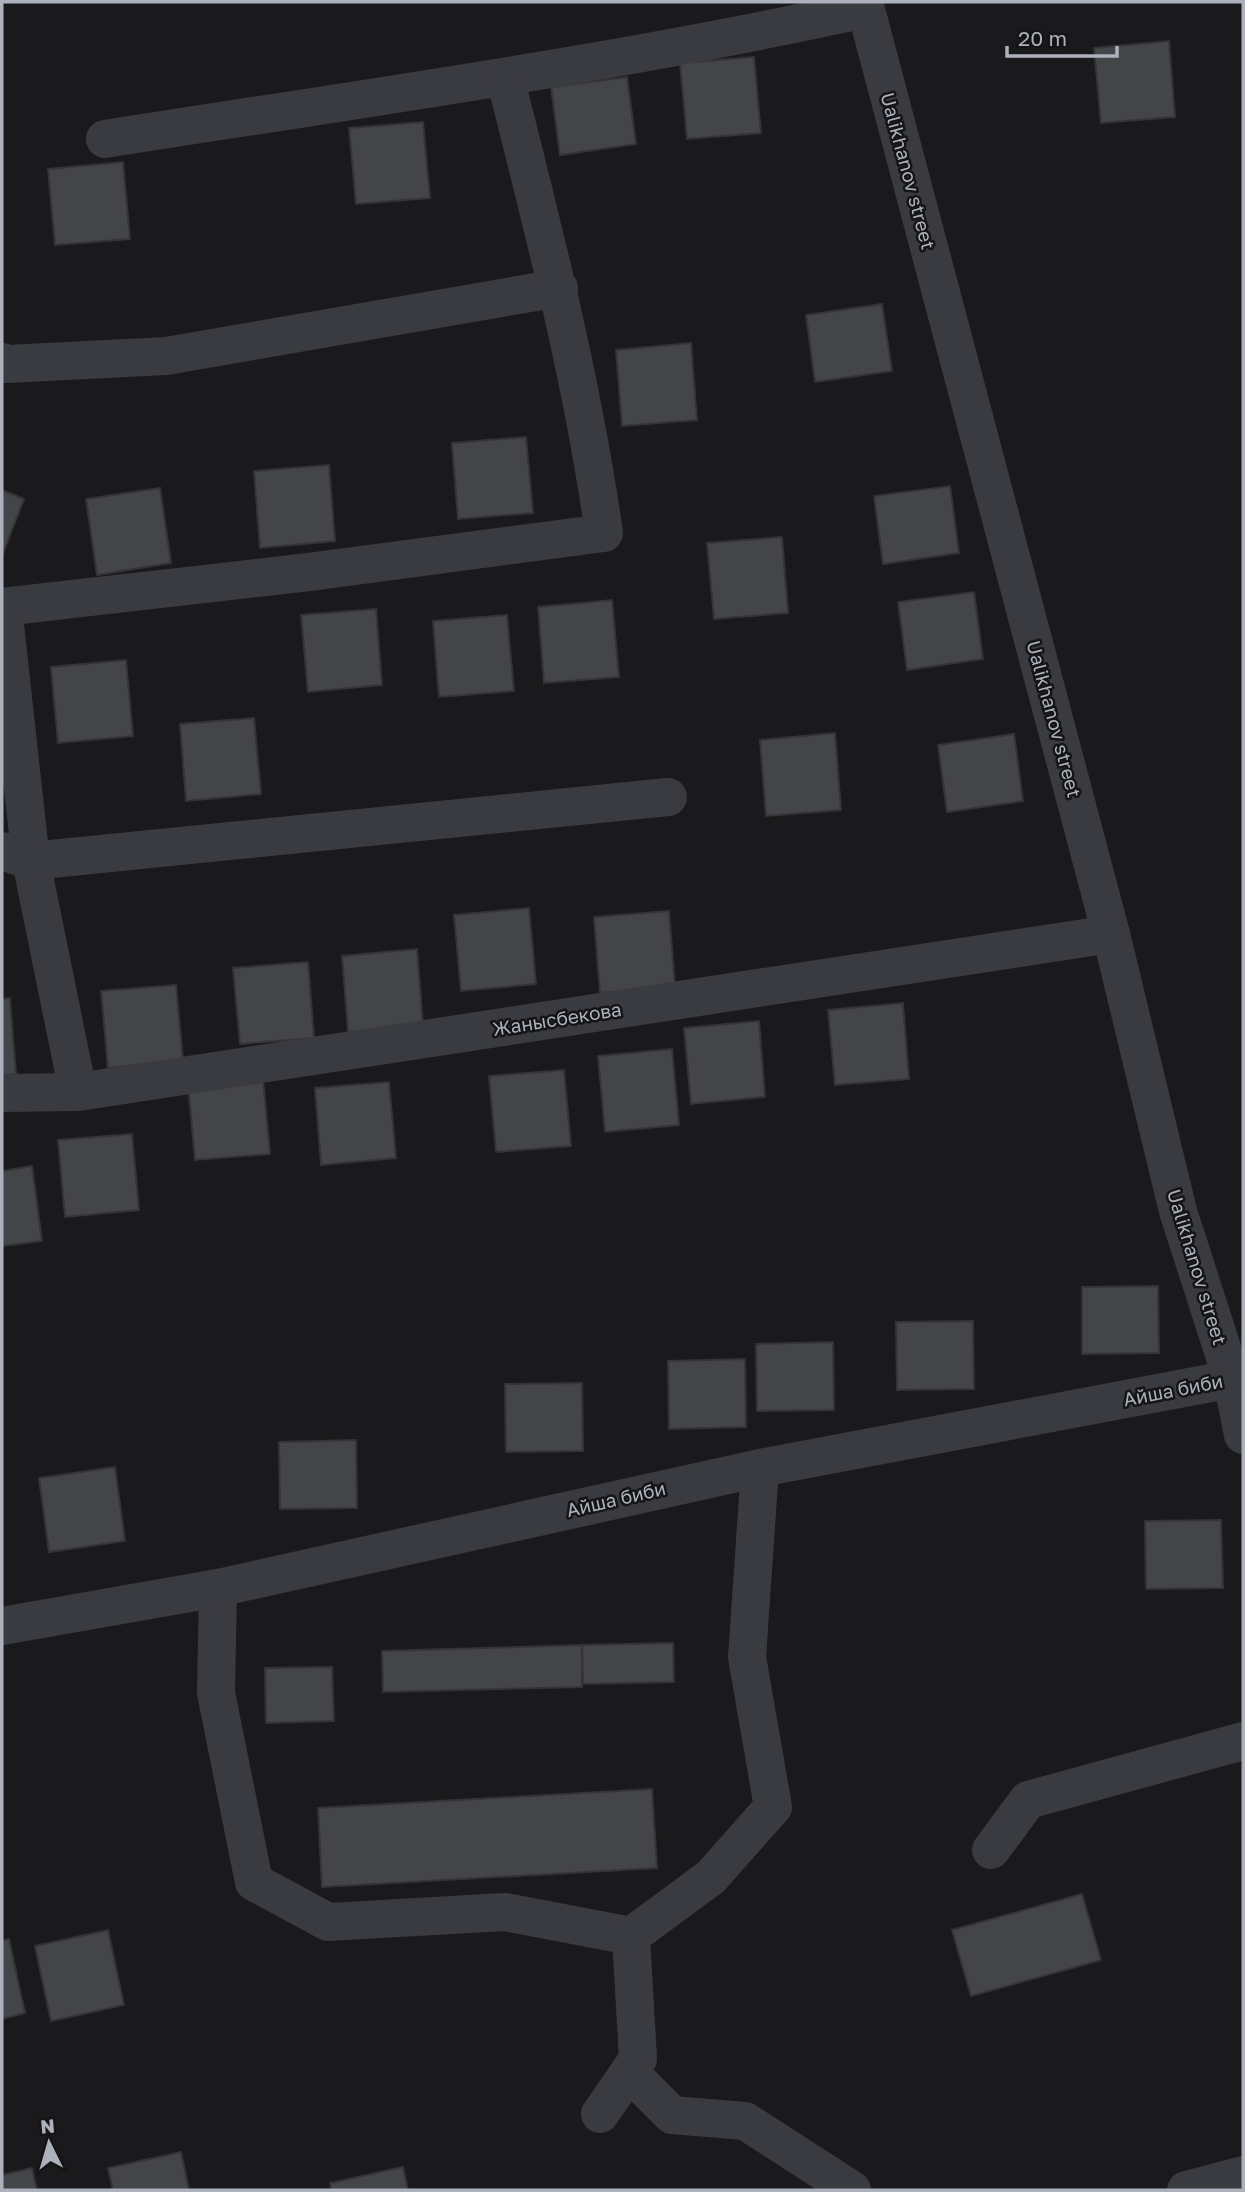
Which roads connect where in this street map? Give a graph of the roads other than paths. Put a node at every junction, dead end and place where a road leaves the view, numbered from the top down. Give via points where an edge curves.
1 (864, 5) edge
2 (505, 77) junction
3 (105, 139) dead end
4 (559, 288) junction
5 (2, 362) edge
6 (2, 607) edge
7 (668, 797) dead end
8 (16, 856) edge
9 (1111, 934) junction
10 (78, 1092) junction
11 (2, 1093) edge
12 (1233, 1379) junction
13 (1243, 1435) edge
14 (760, 1468) junction
15 (218, 1588) junction
16 (2, 1626) edge
17 (1243, 1741) edge
18 (991, 1850) dead end
19 (631, 1936) junction
20 (629, 2072) junction
21 (600, 2114) dead end
22 (1243, 2175) edge
23 (852, 2190) edge
24 (1185, 2190) edge

1 - 2 street via 754,33
1 - 9 street, Ualikhanov street
2 - 3 street
2 - 4 street
4 - 5 street via 166,356
4 - 6 street via 604,533
6 - 8 street
7 - 8 street
8 - 10 street
9 - 10 street, Жанысбекова
9 - 12 street, Ualikhanov street via 1178,1211
10 - 11 street, Жанысбекова
12 - 13 street, Ualikhanov street
12 - 14 street, Айша биби
14 - 15 street, Айша биби
14 - 19 street via 747,1657 773,1807 710,1877
15 - 16 street, Айша биби
15 - 19 street via 216,1693 254,1882 328,1922 505,1912
17 - 18 street via 1028,1800
19 - 20 street via 638,2059
20 - 21 street
20 - 23 street via 672,2115 745,2121
22 - 24 street

